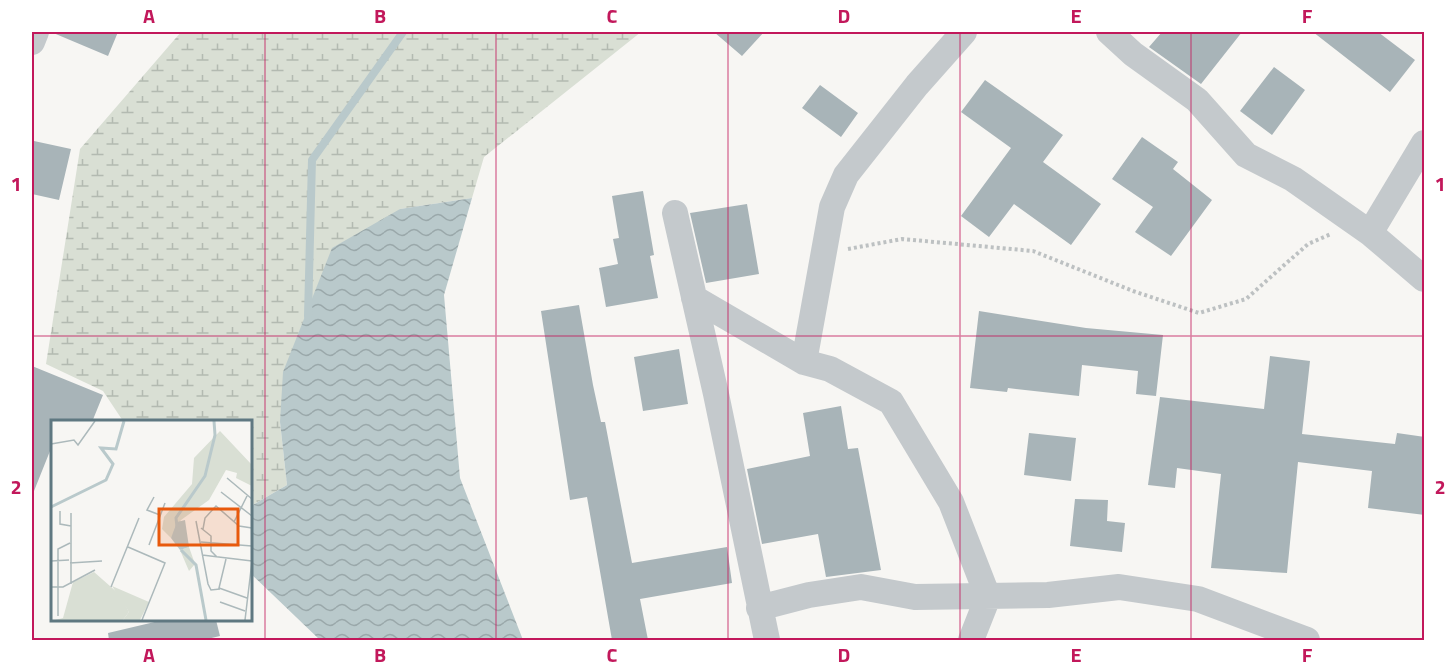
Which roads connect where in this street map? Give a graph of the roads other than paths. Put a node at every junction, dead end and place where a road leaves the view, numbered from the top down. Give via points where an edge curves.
1 (36, 32) edge
2 (963, 32) edge
3 (1109, 32) edge
4 (32, 42) edge
5 (1425, 143) edge
6 (675, 213) dead end
7 (1370, 233) junction
8 (1425, 279) edge
9 (694, 298) junction
10 (804, 362) junction
11 (988, 597) junction
12 (759, 608) junction
13 (767, 640) edge
14 (971, 640) edge
15 (1307, 640) edge

1 - 4 street
2 - 10 street via 846,175 832,207
3 - 7 street via 1197,100 1246,155 1293,179
5 - 7 street
6 - 9 street
7 - 8 street
9 - 10 street
9 - 12 street
10 - 11 street via 830,369 891,402 951,502
11 - 12 street via 915,597 861,587
11 - 14 street
11 - 15 street via 1119,587 1198,599
12 - 13 street

